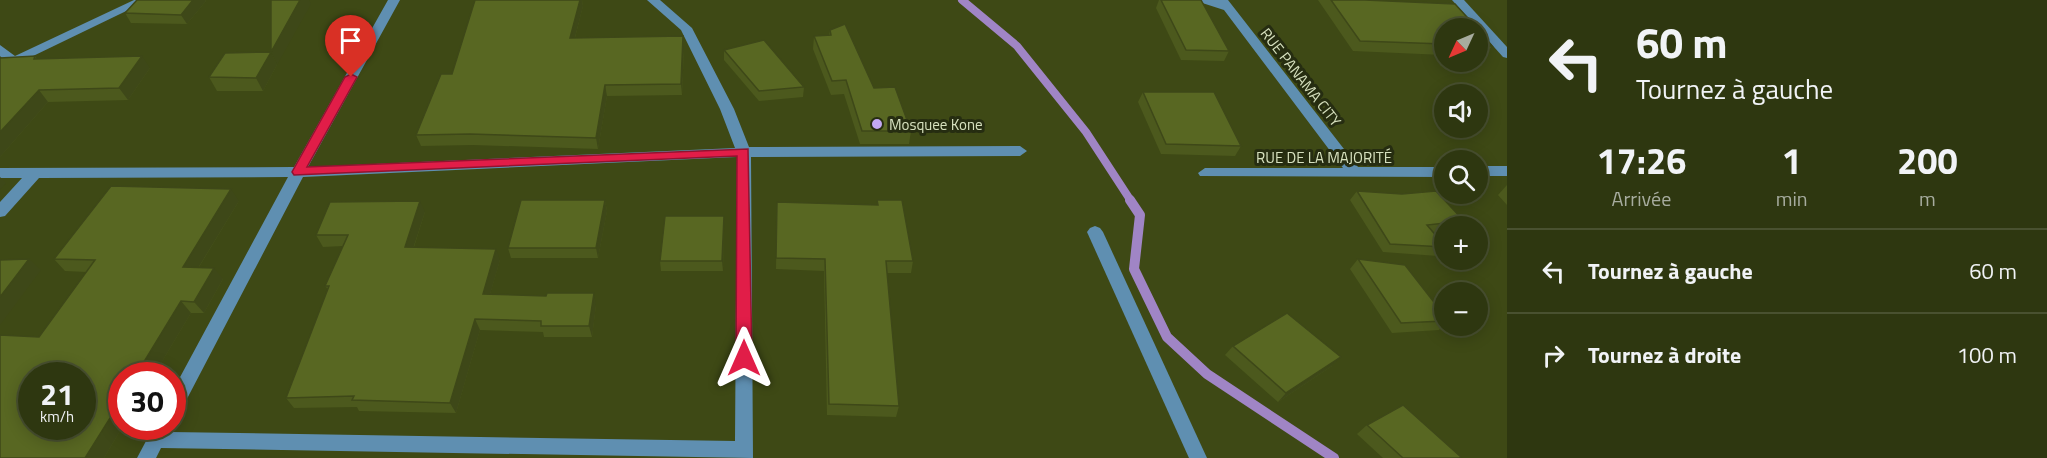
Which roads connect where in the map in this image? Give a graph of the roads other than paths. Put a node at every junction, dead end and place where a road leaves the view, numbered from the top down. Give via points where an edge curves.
1 (143, 0) edge
2 (394, 0) edge
3 (653, 0) edge
4 (1199, 0) edge
5 (1458, 0) edge
6 (1224, 4) edge
7 (0, 49) edge
8 (1507, 54) edge
9 (13, 61) junction
10 (0, 68) edge
11 (1020, 151) dead end
12 (744, 152) junction
13 (1488, 171) edge
14 (1507, 171) edge
15 (298, 172) junction
16 (1434, 172) edge
17 (0, 173) edge
18 (34, 173) junction
19 (1204, 173) dead end
20 (1355, 174) junction
21 (0, 212) edge
22 (1095, 232) dead end
23 (186, 384) edge
24 (186, 434) edge
25 (156, 440) edge
26 (744, 454) edge
27 (146, 458) edge
28 (1198, 458) edge

1 - 9 street
2 - 15 street
3 - 12 street via 686,28
4 - 6 street
5 - 8 street
6 - 20 street, RUE PANAMA CITY
7 - 9 street
9 - 10 street
11 - 12 street
12 - 15 street
12 - 26 street
13 - 14 street
15 - 18 street
15 - 23 street
16 - 20 street, RUE DE LA MAJORITÉ
17 - 18 street
18 - 21 street
19 - 20 street, RUE DE LA MAJORITÉ
22 - 28 street
24 - 26 street
25 - 27 street

